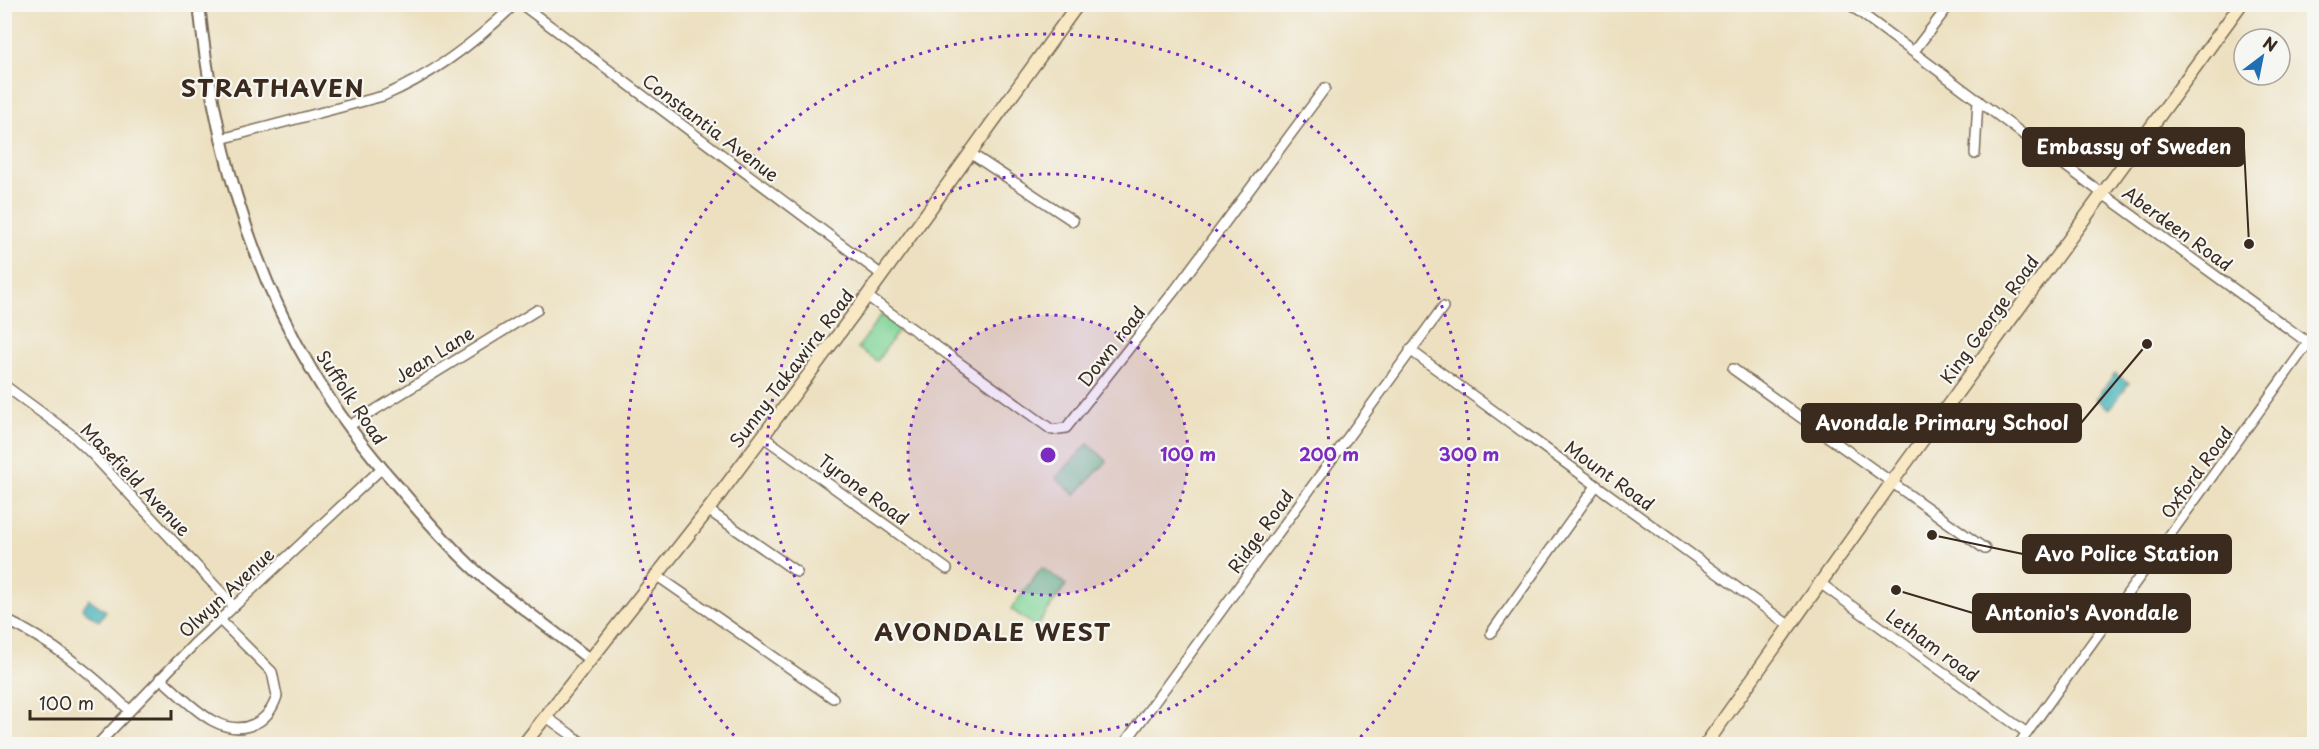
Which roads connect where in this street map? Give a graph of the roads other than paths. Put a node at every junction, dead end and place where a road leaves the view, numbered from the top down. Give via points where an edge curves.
1 (199, 4) edge
2 (515, 4) edge
3 (521, 4) edge
4 (1078, 4) edge
5 (1849, 4) edge
6 (1950, 4) edge
7 (2241, 4) edge
8 (1914, 51) junction
9 (1324, 88) dead end
10 (1978, 100) junction
11 (221, 139) junction
12 (970, 153) junction
13 (1975, 154) dead end
14 (2103, 194) junction
15 (1073, 221) dead end
16 (882, 275) junction
17 (867, 296) junction
18 (1443, 307) dead end
19 (537, 310) dead end
20 (2313, 342) edge
21 (1410, 350) junction
22 (1733, 369) dead end
23 (4, 385) edge
24 (349, 426) junction
25 (762, 436) junction
26 (382, 468) junction
27 (1892, 482) junction
28 (1596, 486) junction
29 (708, 510) junction
30 (1985, 549) dead end
31 (947, 569) dead end
32 (797, 572) dead end
33 (656, 575) junction
34 (1820, 583) junction
35 (234, 606) junction
36 (4, 619) edge
37 (220, 620) junction
38 (1790, 626) junction
39 (1491, 633) dead end
40 (589, 659) junction
41 (160, 678) junction
42 (833, 698) dead end
43 (129, 710) junction
44 (545, 716) junction
45 (2027, 733) junction
46 (98, 744) edge
47 (524, 744) edge
48 (584, 744) edge
49 (1124, 744) edge
50 (1706, 744) edge
51 (2019, 744) edge

1 - 11 street, Suffolk Road via 208,78
2 - 11 street via 447,61 404,87
3 - 16 street, Constantia Avenue
4 - 12 main road, Sunny Takawira Road
5 - 8 street, Aberdeen Road
6 - 8 street
7 - 14 main road, King George Road
8 - 10 street, Aberdeen Road
9 - 17 street, Down road via 1175,290 1066,428 1052,430
10 - 13 street
10 - 14 street, Aberdeen Road
11 - 24 street, Suffolk Road via 265,277 313,374
12 - 15 street
12 - 16 main road, Sunny Takawira Road
14 - 20 street, Aberdeen Road
14 - 27 main road, King George Road
16 - 17 main road, Sunny Takawira Road
17 - 25 main road, Sunny Takawira Road
18 - 21 street, Ridge Road
19 - 24 street, Jean Lane
20 - 45 street, Oxford Road
21 - 28 street, Mount Road
21 - 49 street, Ridge Road
22 - 27 street
23 - 35 street, Masefield Avenue via 85,447
24 - 26 street, Suffolk Road
25 - 29 main road, Sunny Takawira Road
25 - 31 street, Tyrone Road
26 - 35 street, Olwyn Avenue
26 - 40 street, Suffolk Road via 485,578
27 - 30 street
27 - 34 main road, King George Road
28 - 38 street, Mount Road
28 - 39 street
29 - 32 street
29 - 33 main road, Sunny Takawira Road
33 - 40 main road, Sunny Takawira Road
33 - 42 street
34 - 38 main road, King George Road
34 - 45 street, Letham road
35 - 37 street, Olwyn Avenue
36 - 43 street via 63,652
37 - 41 street, Olwyn Avenue
37 - 41 street via 272,672 277,696 260,721 241,729 227,728 209,719
38 - 50 main road, King George Road
40 - 44 main road, Sunny Takawira Road
41 - 43 street, Olwyn Avenue
43 - 46 street, Olwyn Avenue
44 - 47 main road, Sunny Takawira Road
44 - 48 street
45 - 51 street, Oxford Road

